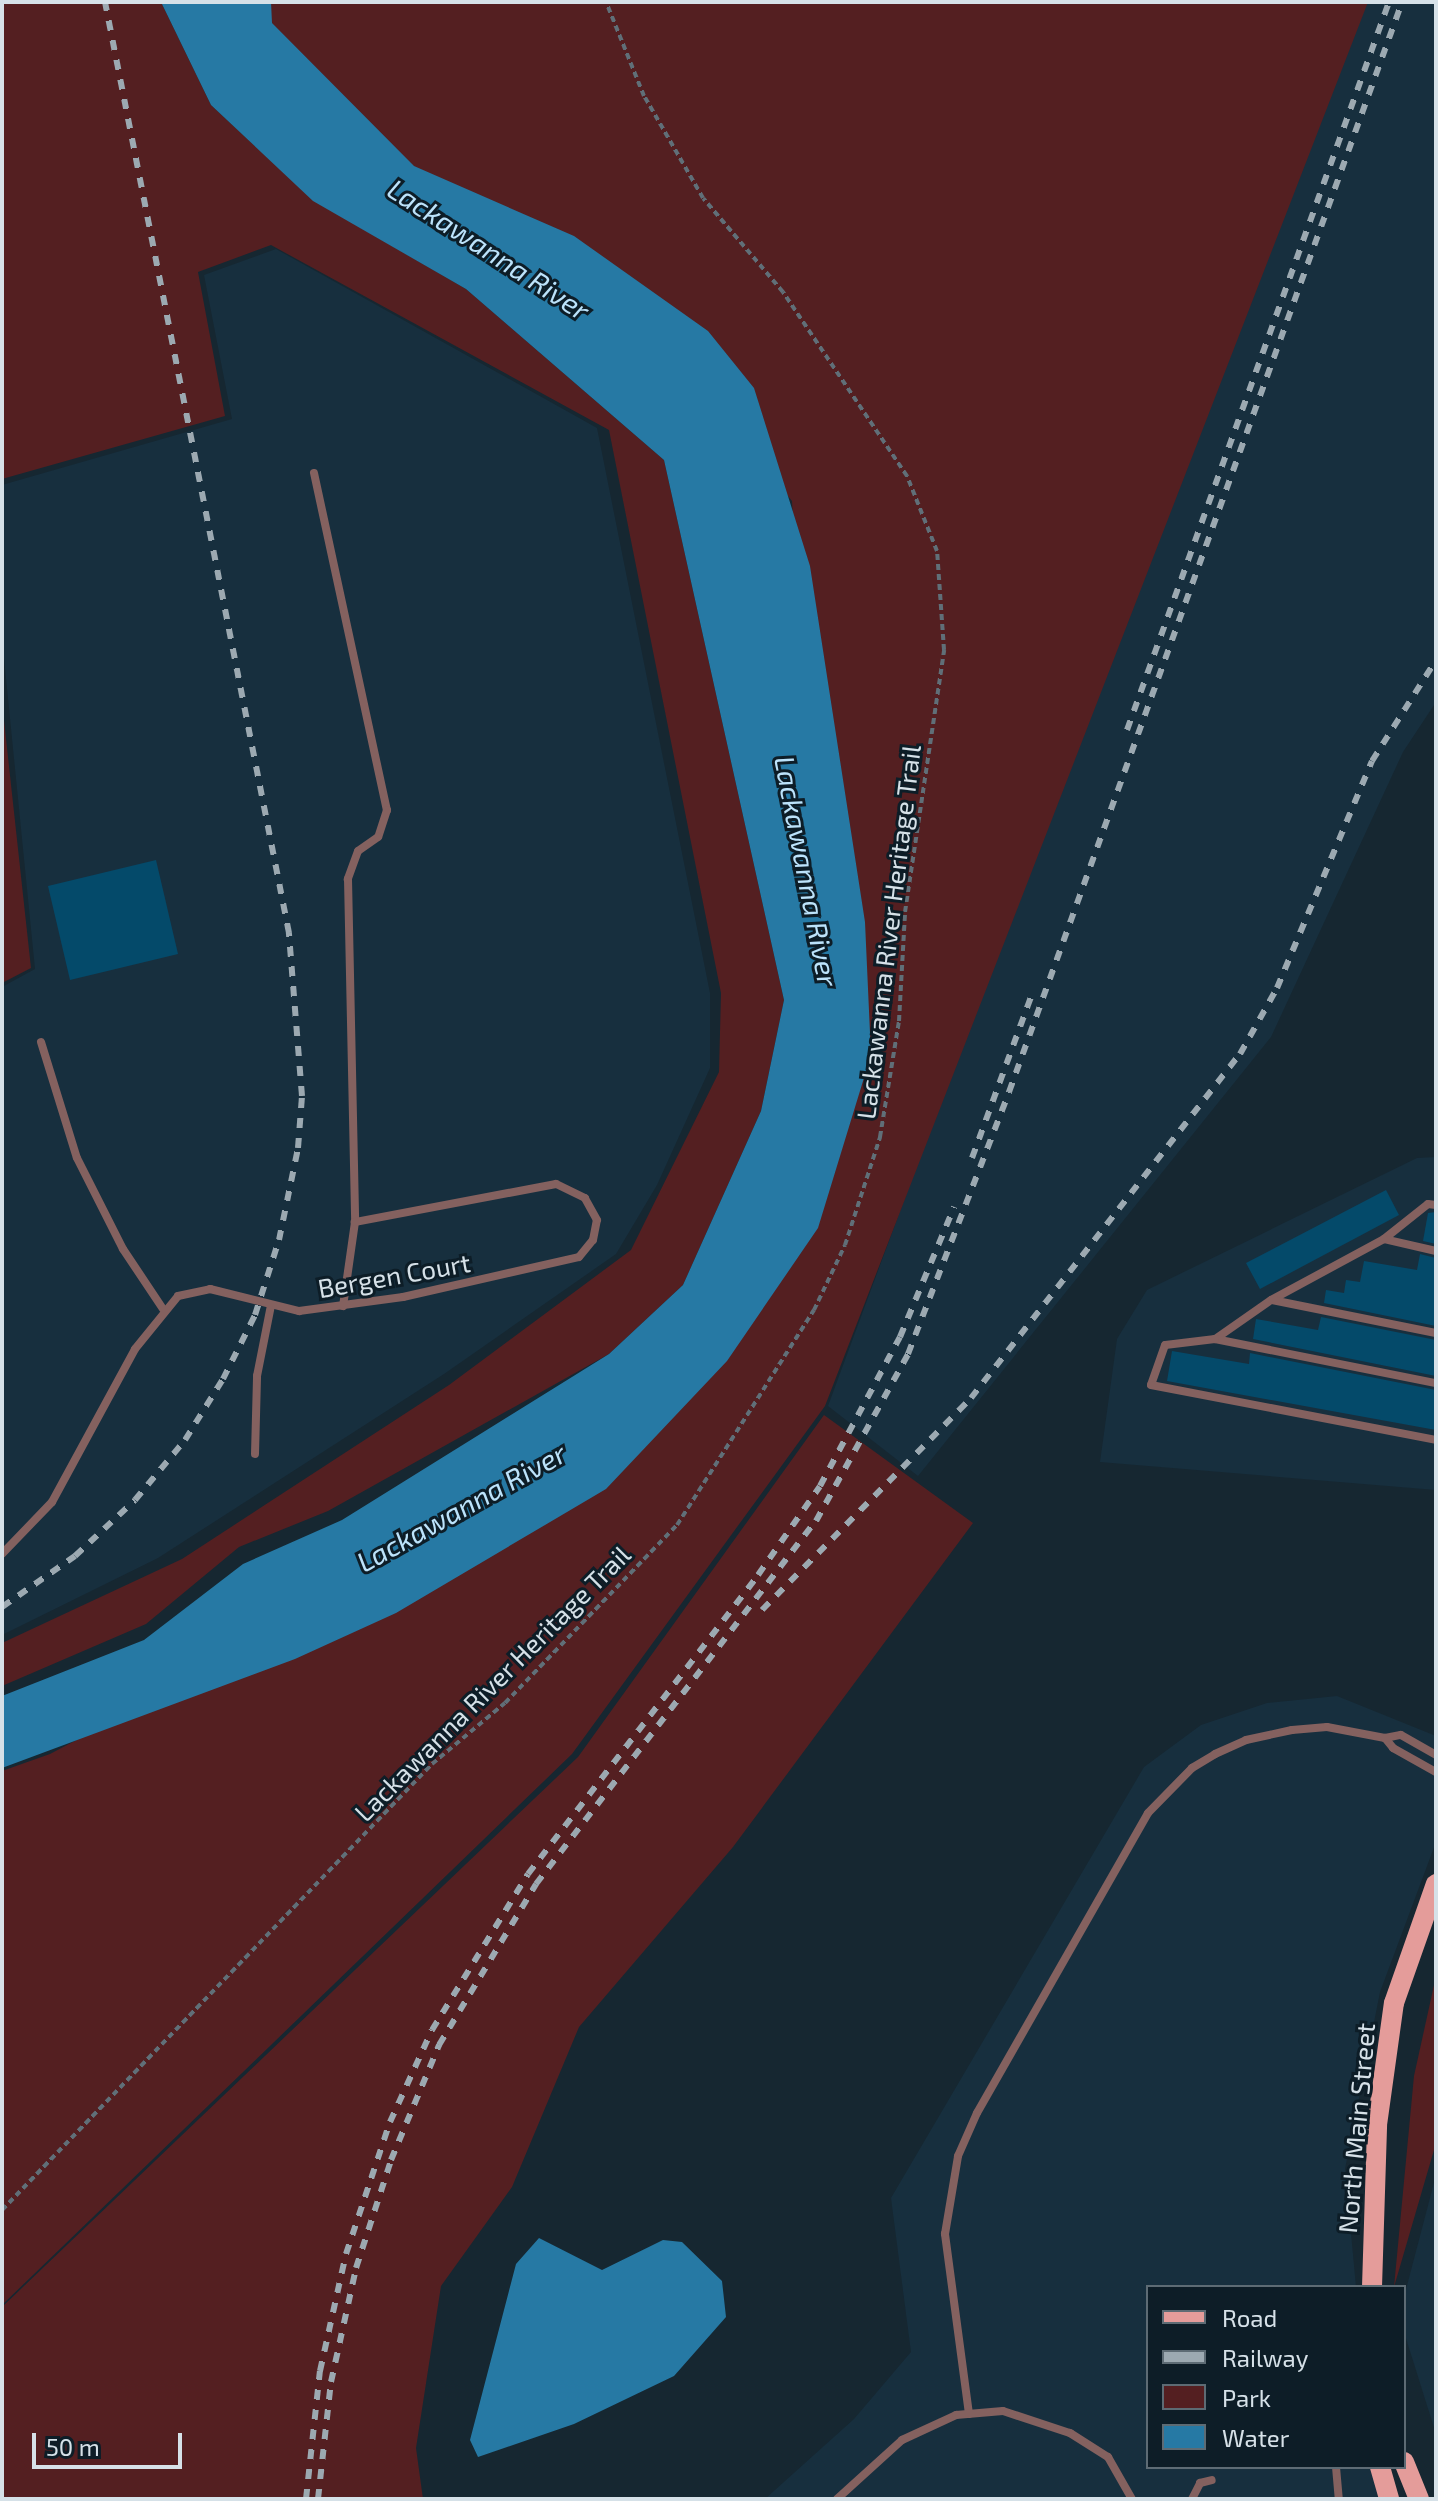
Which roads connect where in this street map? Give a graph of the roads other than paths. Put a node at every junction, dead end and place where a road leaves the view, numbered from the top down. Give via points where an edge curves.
1 (314, 473) dead end
2 (41, 1042) dead end
3 (1436, 1205) edge
4 (355, 1222) junction
5 (1384, 1239) junction
6 (1436, 1251) edge
7 (1271, 1300) junction
8 (271, 1305) junction
9 (343, 1306) junction
10 (163, 1309) junction
11 (1436, 1333) edge
12 (1215, 1339) junction
13 (1436, 1383) edge
14 (1436, 1440) edge
15 (255, 1454) dead end
16 (2, 1554) edge
17 (1385, 1738) junction
18 (1436, 1755) edge
19 (1436, 1772) edge
20 (1436, 1884) edge
21 (1372, 2285) edge
22 (969, 2414) junction
23 (1406, 2467) edge
24 (1336, 2469) edge
25 (1381, 2469) edge
26 (1212, 2480) dead end
27 (837, 2499) edge
28 (1132, 2499) edge
29 (1192, 2499) edge
30 (1339, 2499) edge
31 (1389, 2499) edge
32 (1419, 2499) edge

1 - 4 lane via 387,810 378,837 358,851 348,879
2 - 10 lane via 77,1158 123,1249
3 - 5 lane via 1428,1204
4 - 9 lane
4 - 9 lane, Bergen Court via 556,1184 585,1198 597,1220 593,1240 579,1257
5 - 6 lane
5 - 7 lane
7 - 11 lane
7 - 12 lane
8 - 9 lane, Bergen Court via 299,1311
8 - 10 lane, Bergen Court via 210,1289 188,1291
8 - 15 lane via 257,1376
10 - 16 lane, Bergen Court via 135,1349 52,1502
12 - 13 lane
12 - 14 lane via 1165,1345 1151,1385
17 - 18 lane via 1401,1735
17 - 19 lane
17 - 22 lane via 1327,1727 1246,1740 1192,1768 1148,1813 1128,1844 958,2156 945,2234
20 - 21 main road, North Main Street via 1394,2003 1377,2125
22 - 27 lane via 902,2440
22 - 28 lane via 1003,2411 1070,2433 1108,2457
23 - 32 main road
24 - 30 lane
25 - 31 main road
26 - 29 lane via 1200,2483

